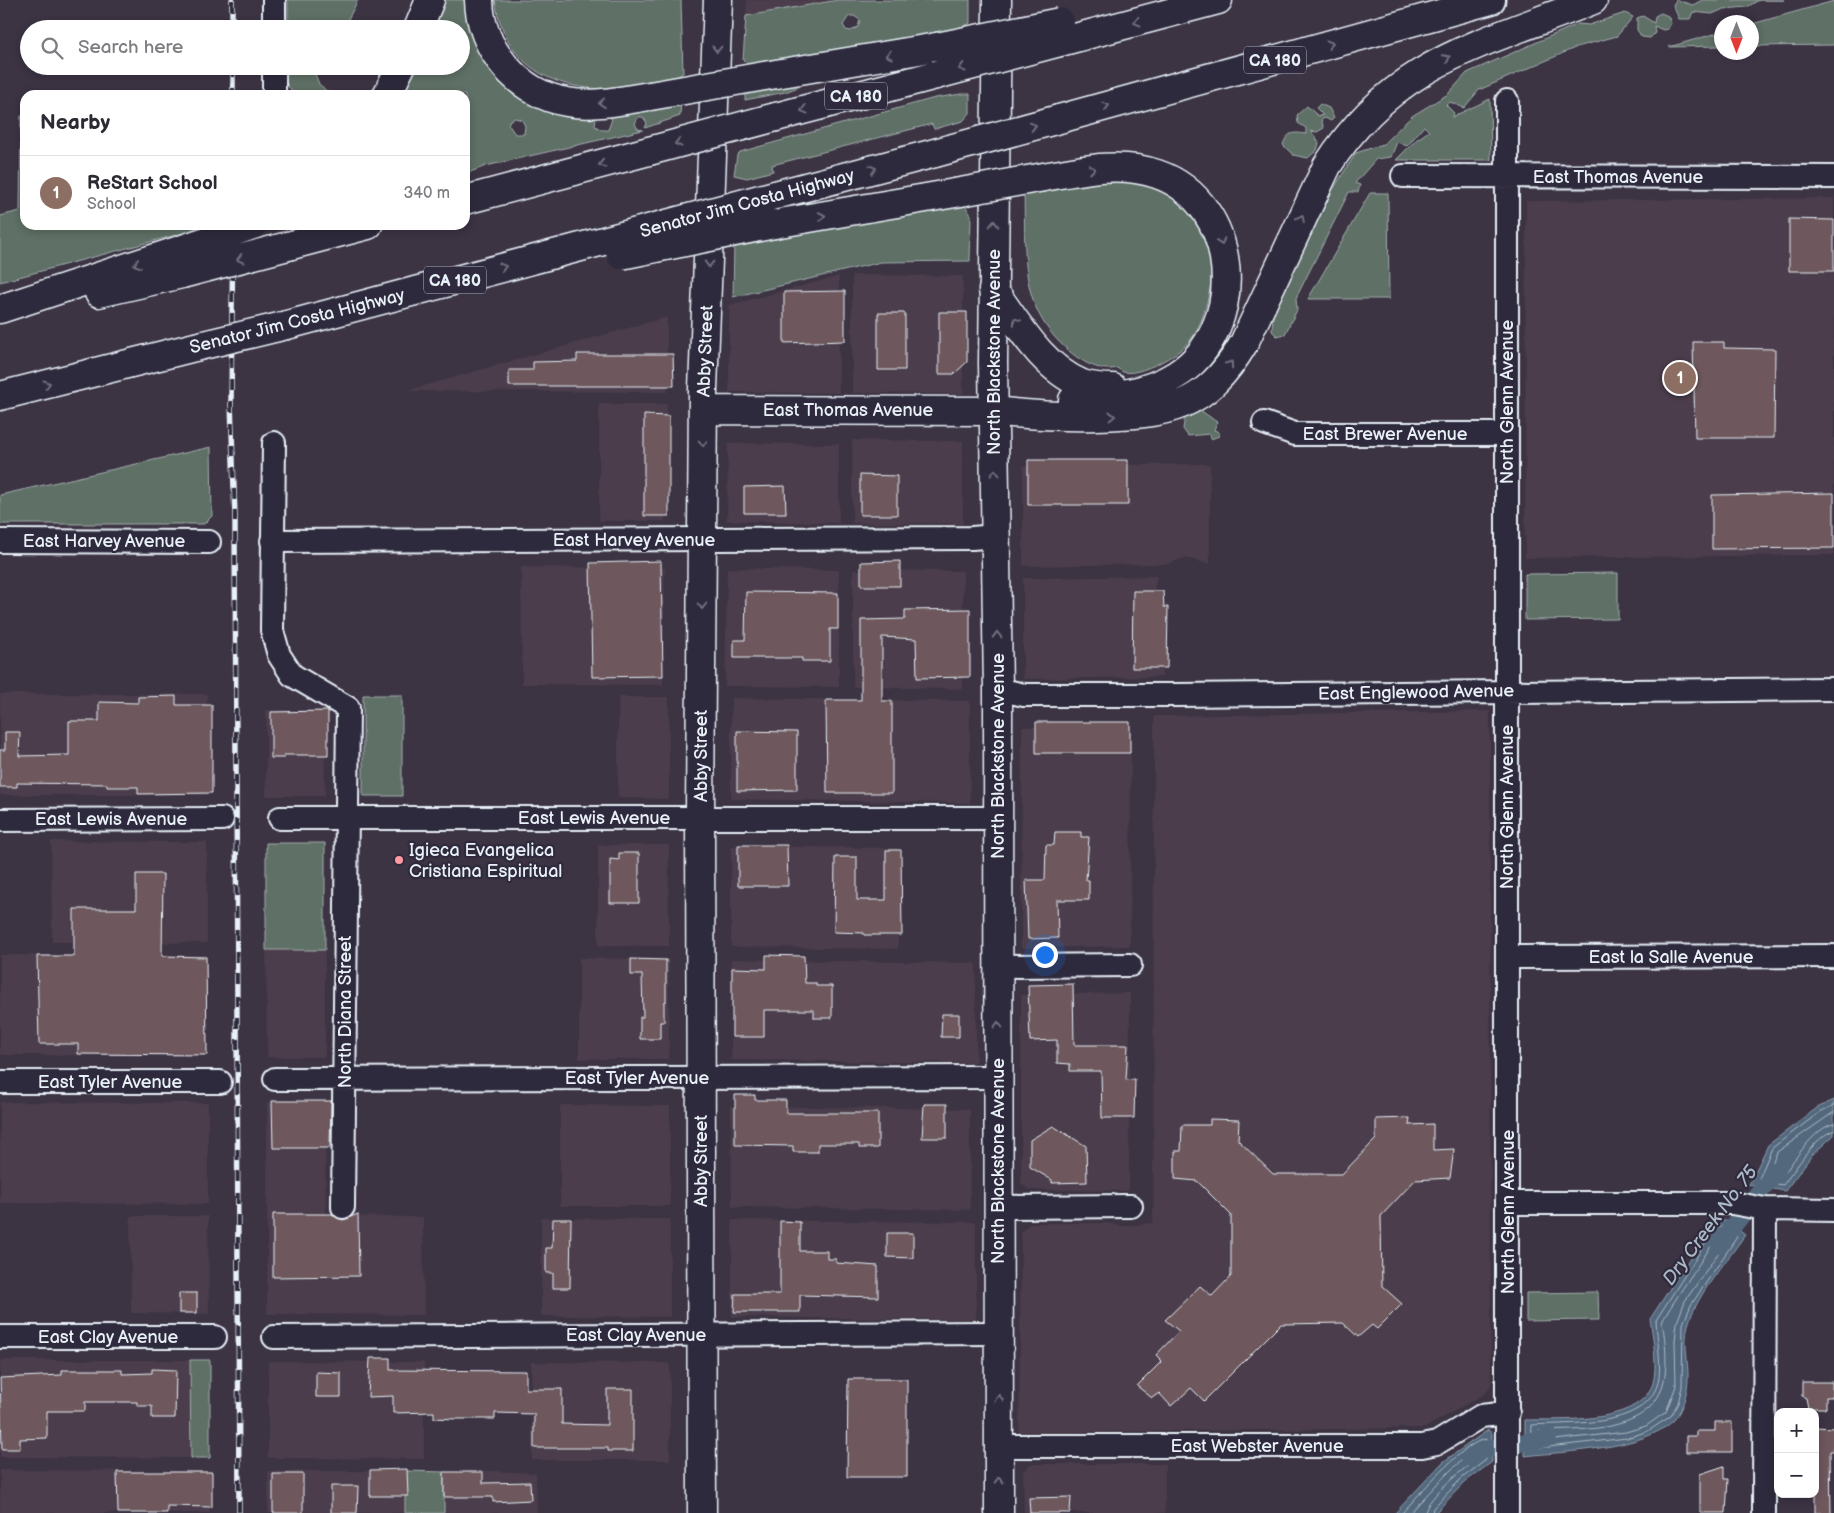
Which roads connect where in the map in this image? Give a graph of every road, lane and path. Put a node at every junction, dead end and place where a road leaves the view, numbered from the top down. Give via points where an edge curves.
1 (274, 0) edge
2 (430, 0) edge
3 (479, 0) edge
4 (718, 0) edge
5 (997, 0) edge
6 (1146, 0) edge
7 (1218, 0) edge
8 (1491, 0) edge
9 (1593, 0) edge
10 (274, 20) edge
11 (422, 20) edge
12 (1060, 32) junction
13 (274, 75) edge
14 (397, 75) edge
15 (274, 90) edge
16 (389, 90) edge
17 (1507, 101) dead end
18 (1403, 176) dead end
19 (1506, 177) junction
20 (1834, 177) edge
21 (470, 199) edge
22 (244, 230) edge
23 (349, 230) edge
24 (622, 245) junction
25 (183, 262) junction
26 (993, 290) junction
27 (0, 309) edge
28 (0, 316) edge
29 (1154, 385) junction
30 (0, 396) edge
31 (703, 410) junction
32 (993, 411) junction
33 (1264, 424) dead end
34 (1507, 434) junction
35 (274, 444) dead end
36 (996, 536) junction
37 (702, 540) junction
38 (0, 541) edge
39 (272, 541) junction
40 (208, 542) dead end
41 (998, 689) junction
42 (1834, 689) edge
43 (1507, 691) junction
44 (280, 818) dead end
45 (348, 818) junction
46 (700, 818) junction
47 (998, 818) junction
48 (222, 819) dead end
49 (0, 820) edge
50 (1834, 956) edge
51 (1508, 957) junction
52 (1130, 965) dead end
53 (998, 966) junction
54 (998, 1077) junction
55 (344, 1078) junction
56 (701, 1078) junction
57 (275, 1079) dead end
58 (0, 1082) edge
59 (220, 1082) dead end
60 (1508, 1203) junction
61 (1131, 1206) dead end
62 (343, 1207) dead end
63 (998, 1207) junction
64 (1756, 1207) junction
65 (1834, 1210) edge
66 (998, 1333) junction
67 (701, 1335) junction
68 (0, 1337) edge
69 (215, 1337) dead end
70 (274, 1337) dead end
71 (1507, 1434) junction
72 (999, 1446) junction
73 (702, 1513) edge
74 (999, 1513) edge
75 (1508, 1513) edge
76 (1764, 1513) edge

1 - 10 street
2 - 11 main road
12 -> 3 main road, bridge via 937,47 589,104 548,97 528,86 500,60 482,27
4 -> 31 main road, Abby Street
26 -> 5 main road, North Blackstone Avenue
6 - 12 main road
7 -> 12 main road, CA 180
24 -> 8 main road, Senator Jim Costa Highway / CA 180, bridge via 775,195
32 -> 9 main road via 1040,417 1142,415 1178,406 1206,391 1231,365 1244,343 1327,166 1369,110 1388,94 1459,51
12 -> 21 main road, CA 180, bridge via 936,75
13 - 15 street
14 - 16 main road
17 - 19 street, North Glenn Avenue
18 - 19 street, East Thomas Avenue
19 - 20 street, East Thomas Avenue
19 - 34 street, North Glenn Avenue
22 - 25 main road, bridge
23 -> 25 main road, bridge via 288,246
24 -> 29 main road, bridge via 774,224 1100,168 1137,169 1157,174 1174,182 1201,205 1225,255 1227,271 1222,314 1209,341 1177,375
30 -> 24 main road, Senator Jim Costa Highway / CA 180, bridge
25 -> 27 main road
25 - 28 main road
29 -> 26 main road via 1129,388 1082,384 1039,351
26 - 32 main road, North Blackstone Avenue
29 - 32 main road via 1109,397 1040,402
31 - 32 main road, East Thomas Avenue
31 -> 37 main road, Abby Street
36 -> 32 main road, North Blackstone Avenue
33 - 34 street, East Brewer Avenue via 1294,434
34 - 43 street, North Glenn Avenue
35 - 39 street
36 - 37 street, East Harvey Avenue
41 -> 36 main road, North Blackstone Avenue
37 - 39 street, East Harvey Avenue
37 -> 46 main road, Abby Street
38 - 40 street, East Harvey Avenue
39 - 45 street via 272,630 279,655 292,675 348,708
41 - 43 street, East Englewood Avenue via 1024,695
41 - 47 main road, North Blackstone Avenue
42 - 43 street, East Englewood Avenue
43 - 51 street, North Glenn Avenue
44 - 45 street, East Lewis Avenue
45 - 46 street, East Lewis Avenue
45 - 55 street, North Diana Street
46 - 47 street, East Lewis Avenue
46 - 56 main road, Abby Street
47 - 53 main road, North Blackstone Avenue
48 - 49 street, East Lewis Avenue
50 - 51 street, East la Salle Avenue
51 - 60 street, North Glenn Avenue
52 - 53 street
54 -> 53 main road, North Blackstone Avenue
54 - 56 street, East Tyler Avenue
54 - 63 main road, North Blackstone Avenue
55 - 56 street, East Tyler Avenue
55 - 57 street, East Tyler Avenue
55 - 62 street, North Diana Street
56 - 67 main road, Abby Street
58 - 59 street, East Tyler Avenue
60 - 64 street
60 - 71 street, North Glenn Avenue
61 - 63 street
63 - 66 main road, North Blackstone Avenue
64 - 65 street
64 - 76 street
66 - 67 street, East Clay Avenue
72 -> 66 main road, North Blackstone Avenue
67 - 70 street, East Clay Avenue
67 - 73 main road, Abby Street
68 - 69 street, East Clay Avenue
71 - 72 street, East Webster Avenue via 1481,1416 1437,1443 1422,1446
71 - 75 street, North Glenn Avenue
74 -> 72 main road, North Blackstone Avenue

